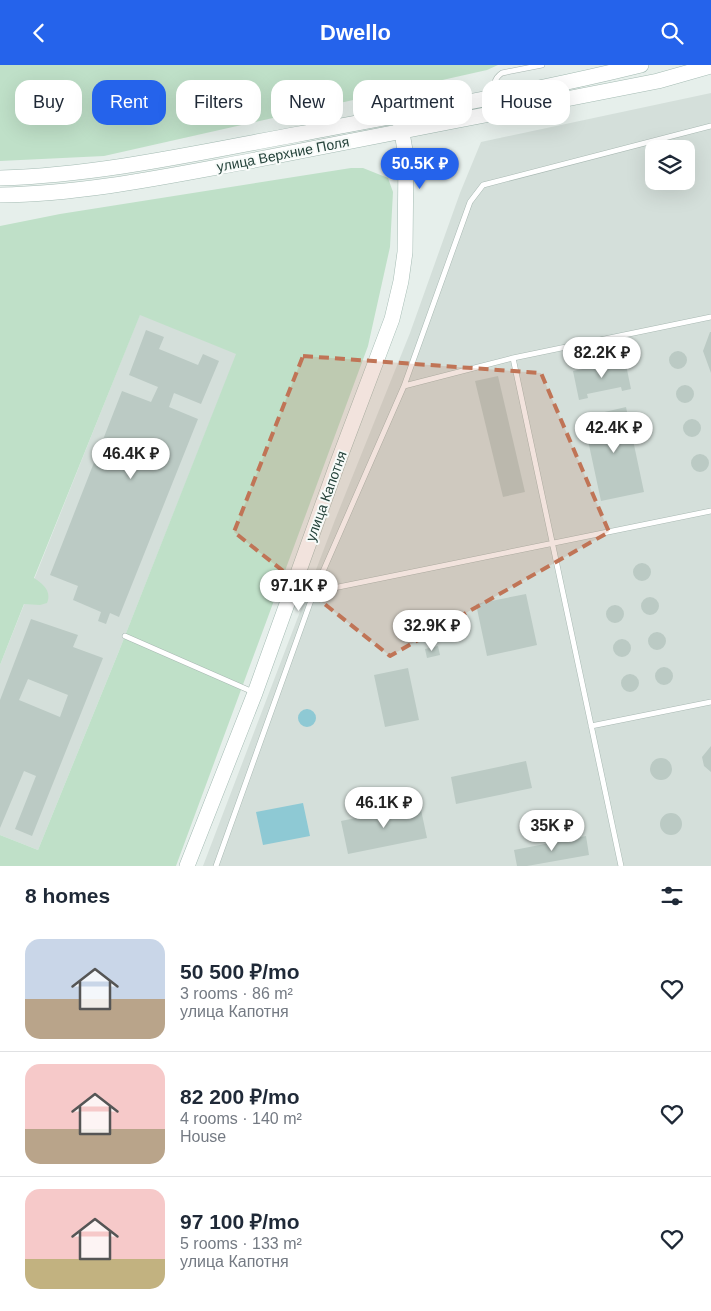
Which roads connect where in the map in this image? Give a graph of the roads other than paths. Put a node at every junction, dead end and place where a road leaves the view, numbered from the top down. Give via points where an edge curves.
1 (542, 65) edge
2 (641, 65) edge
3 (711, 66) edge
4 (495, 80) edge
5 (570, 80) edge
6 (353, 123) edge
7 (401, 125) edge
8 (711, 126) edge
9 (402, 131) junction
10 (0, 178) edge
11 (0, 195) edge
12 (711, 317) edge
13 (513, 358) junction
14 (404, 386) junction
15 (711, 511) edge
16 (552, 543) junction
17 (314, 592) junction
18 (125, 636) dead end
19 (255, 693) junction
20 (711, 702) edge
21 (591, 726) junction
22 (188, 866) edge
23 (216, 866) edge
24 (621, 866) edge

1 - 4 lane via 502,73
2 - 5 main road, улица Верхние Поля
3 - 9 main road, улица Верхние Поля via 658,81
6 - 10 main road, улица Верхние Поля via 95,170
7 - 9 main road, улица Капотня
8 - 14 lane via 483,185 470,202
9 - 11 main road, улица Верхние Поля via 97,187
9 - 19 main road, улица Капотня via 406,156 405,252 392,319
12 - 13 lane
13 - 14 lane
13 - 16 lane
14 - 17 lane
15 - 16 lane
16 - 17 lane
16 - 21 lane
17 - 23 lane
18 - 19 lane
19 - 22 main road, улица Капотня
20 - 21 lane
21 - 24 lane

